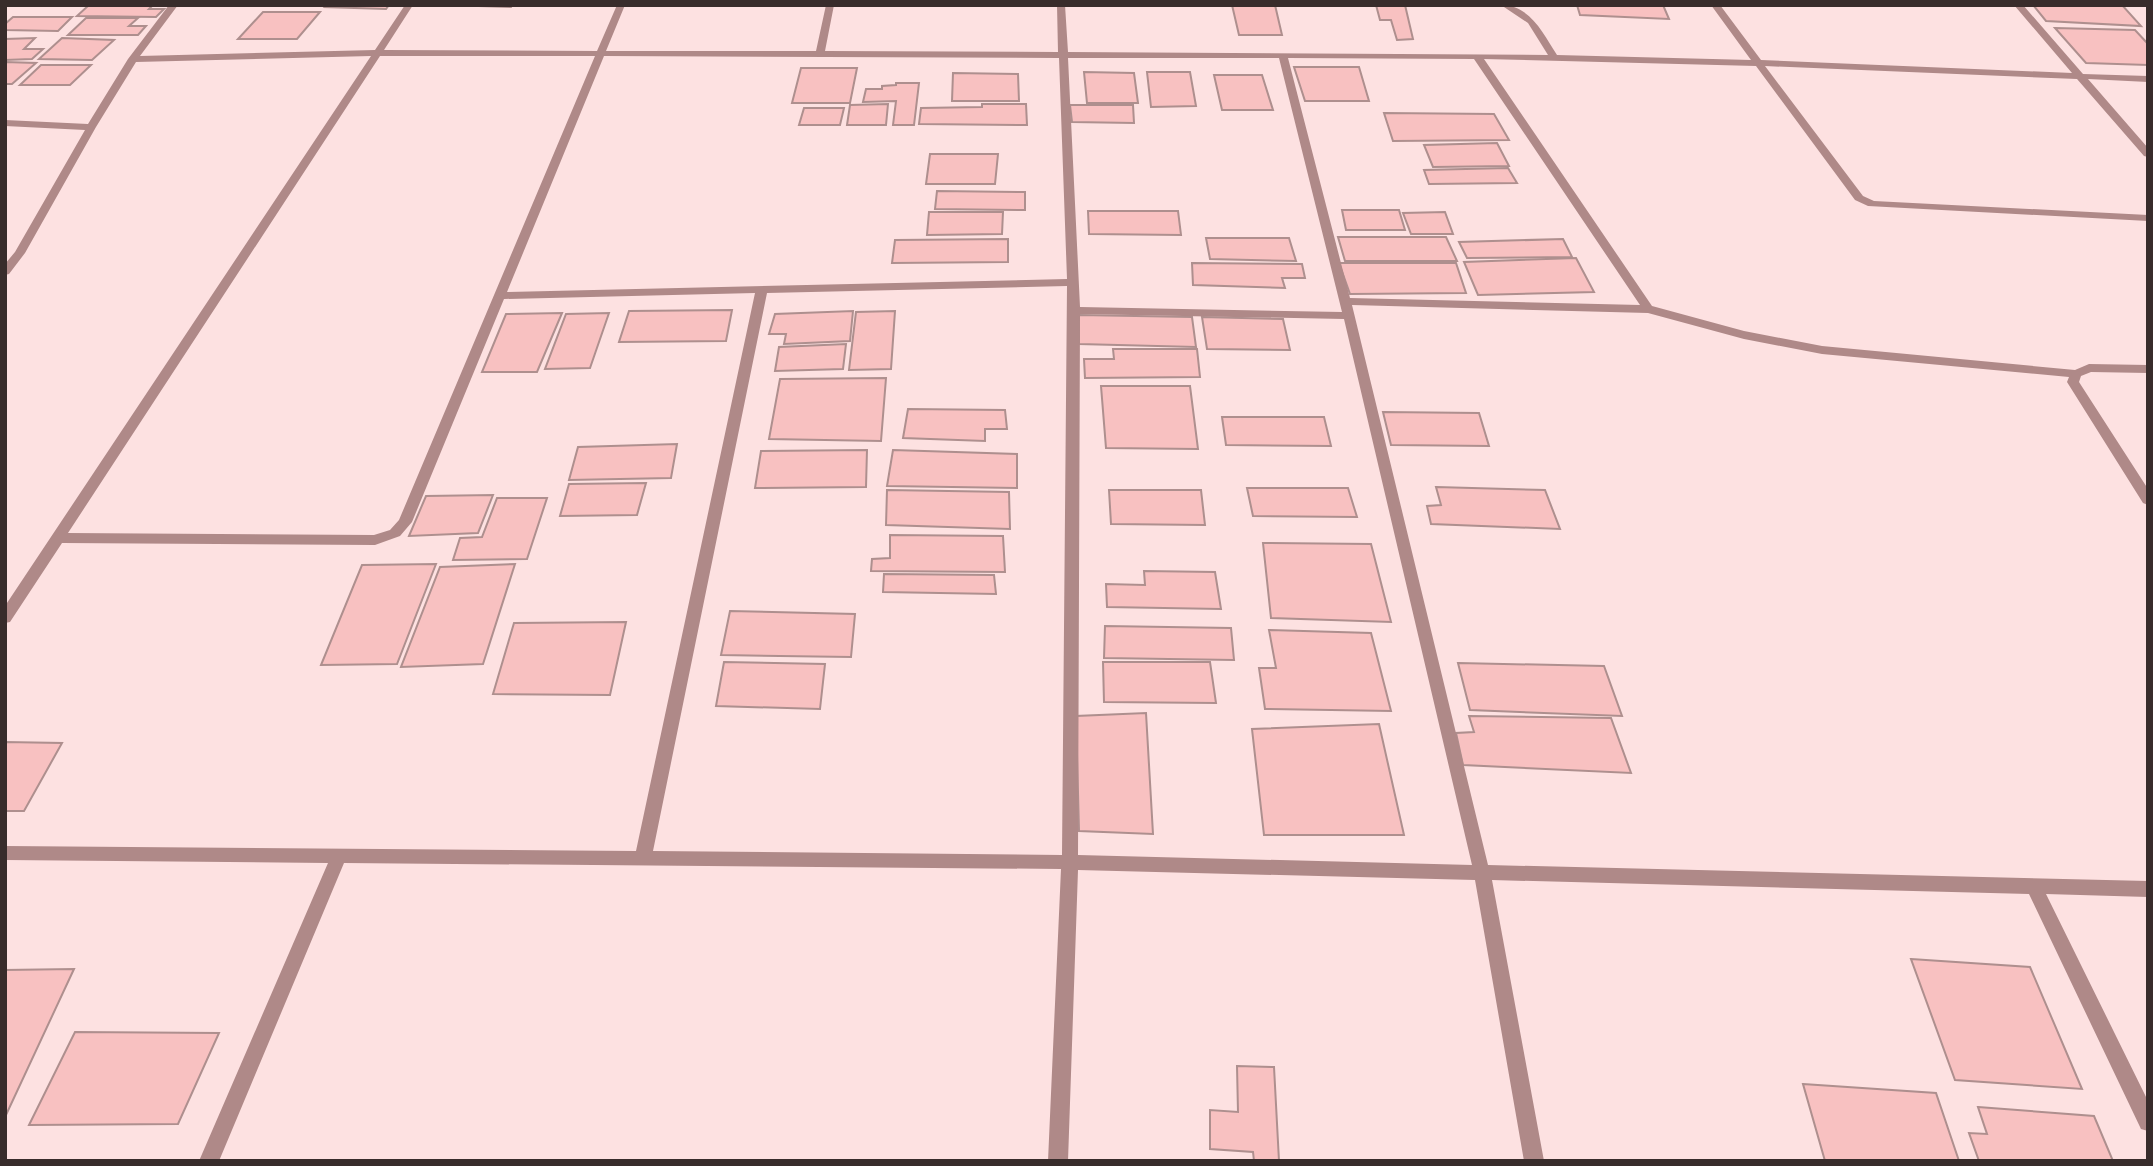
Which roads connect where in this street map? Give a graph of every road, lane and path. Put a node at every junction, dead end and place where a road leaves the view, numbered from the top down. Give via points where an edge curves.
1 (174, 5) edge
2 (409, 5) edge
3 (621, 5) edge
4 (830, 5) edge
5 (1061, 5) edge
6 (1505, 5) edge
7 (1715, 5) edge
8 (2018, 5) edge
9 (376, 53) junction
10 (599, 54) junction
11 (820, 55) junction
12 (1062, 56) junction
13 (1283, 56) junction
14 (1477, 56) junction
15 (1554, 58) junction
16 (133, 59) junction
17 (1758, 63) junction
18 (2080, 77) junction
19 (2148, 79) edge
20 (5, 123) edge
21 (91, 127) junction
22 (2148, 154) edge
23 (2148, 218) edge
24 (5, 272) edge
25 (1074, 282) junction
26 (762, 289) junction
27 (499, 296) junction
28 (1346, 301) junction
29 (1648, 309) junction
30 (1074, 310) junction
31 (1349, 316) junction
32 (2148, 369) edge
33 (2076, 374) junction
34 (2148, 500) edge
35 (59, 538) junction
36 (5, 618) edge
37 (5, 853) edge
38 (339, 856) junction
39 (643, 858) junction
40 (1070, 862) junction
41 (1482, 873) junction
42 (2035, 887) junction
43 (2148, 889) edge
44 (2148, 1122) edge
45 (209, 1161) edge
46 (1058, 1161) edge
47 (1534, 1161) edge

1 - 16 street
2 - 9 street
3 - 10 street
4 - 11 street
5 - 12 street
6 - 15 street via 1531,21
7 - 17 street
8 - 18 street
9 - 10 street
9 - 16 street
9 - 35 street
10 - 11 street
10 - 27 street
11 - 12 street
12 - 13 street
12 - 25 street
13 - 14 street
13 - 28 street
14 - 15 street
14 - 29 street
15 - 17 street
16 - 21 street
17 - 18 street
17 - 23 street via 1853,193 1872,204
18 - 19 street
18 - 22 street
20 - 21 street
21 - 24 street via 30,237
25 - 26 street
25 - 30 street
26 - 27 street
26 - 39 street
27 - 35 street via 405,522 395,533 375,540
28 - 29 street
28 - 31 street
29 - 33 street via 1822,351
30 - 31 street
30 - 40 street
31 - 41 street
32 - 33 street via 2089,368
33 - 34 street via 2073,382
35 - 36 street
37 - 38 street
38 - 39 street
38 - 45 street
39 - 40 street
40 - 41 street
40 - 46 street
41 - 42 street
41 - 47 street
42 - 43 street
42 - 44 street

